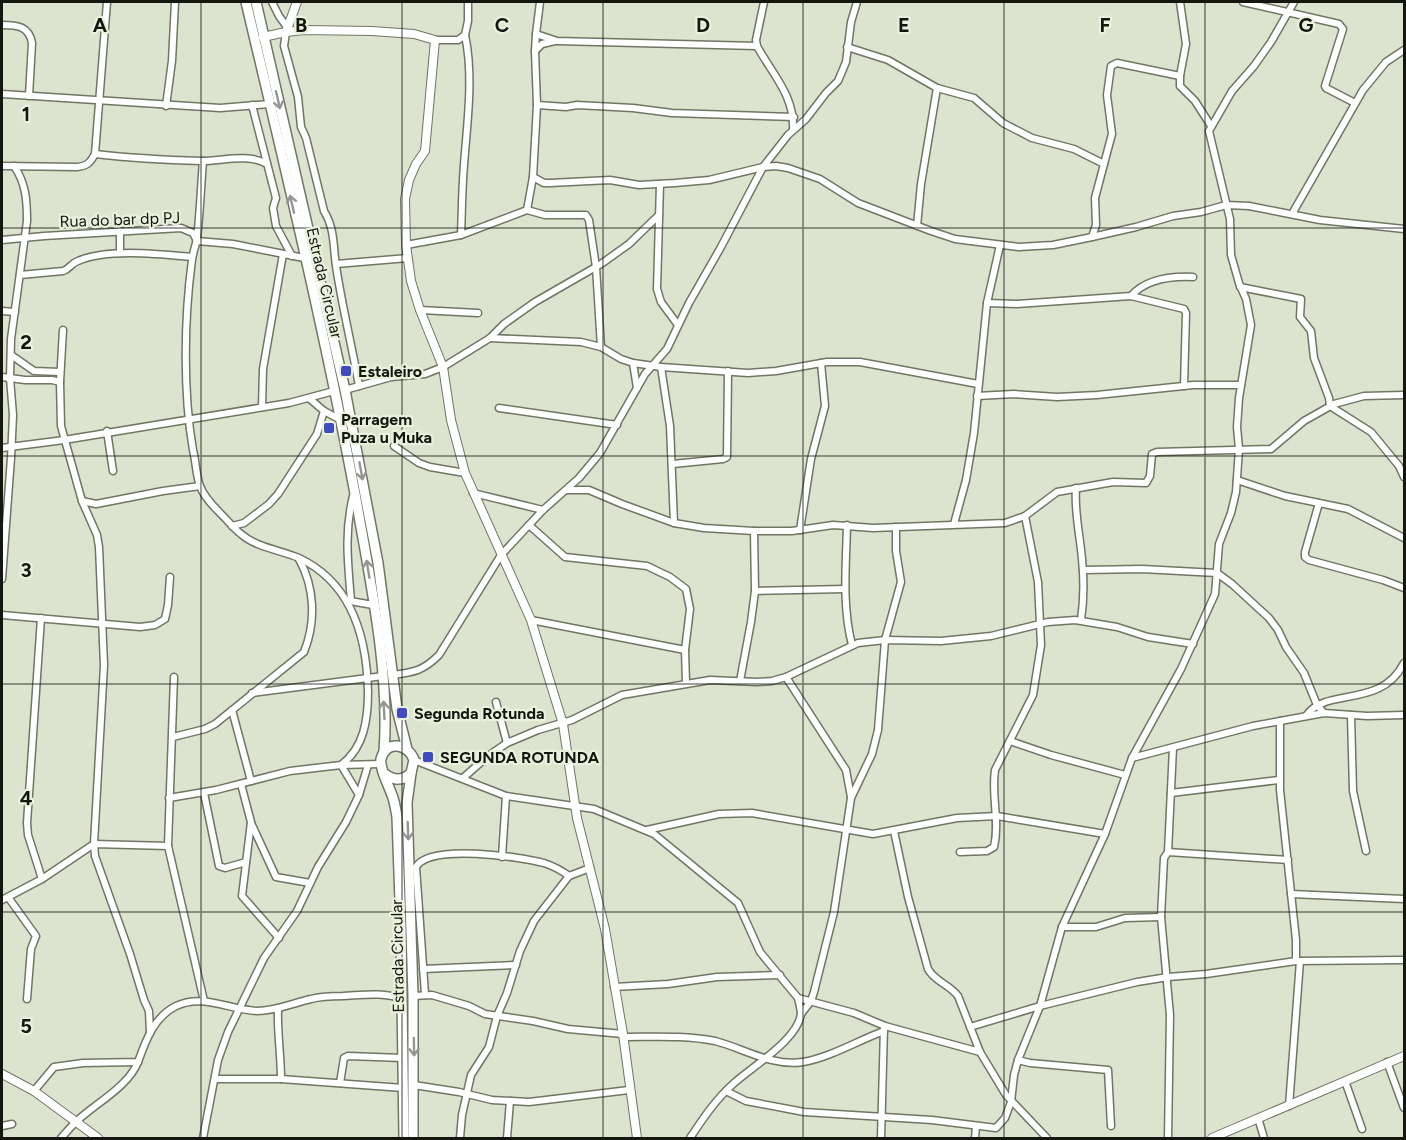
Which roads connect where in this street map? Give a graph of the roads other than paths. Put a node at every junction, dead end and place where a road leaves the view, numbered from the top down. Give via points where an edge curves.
1 (107, 2) edge
2 (175, 2) edge
3 (246, 2) edge
4 (256, 2) edge
5 (272, 2) edge
6 (297, 2) edge
7 (468, 2) edge
8 (540, 2) edge
9 (764, 2) edge
10 (857, 2) edge
11 (1180, 2) edge
12 (1243, 2) edge
13 (1294, 2) edge
14 (1289, 13) junction
15 (2, 25) edge
16 (287, 29) junction
17 (536, 34) junction
18 (465, 35) junction
19 (264, 38) junction
20 (435, 40) junction
21 (556, 41) junction
22 (757, 46) junction
23 (847, 47) junction
24 (1404, 50) edge
25 (535, 51) junction
26 (1180, 76) junction
27 (937, 88) junction
28 (2, 94) edge
29 (29, 96) junction
30 (99, 102) junction
31 (1354, 103) junction
32 (270, 104) junction
33 (252, 105) junction
34 (537, 105) junction
35 (166, 106) junction
36 (794, 117) junction
37 (1211, 126) junction
38 (793, 130) junction
39 (95, 154) junction
40 (262, 157) junction
41 (203, 161) junction
42 (1104, 164) junction
43 (2, 166) edge
44 (14, 166) junction
45 (27, 166) junction
46 (763, 167) junction
47 (533, 177) junction
48 (22, 178) junction
49 (660, 184) junction
50 (1226, 205) junction
51 (527, 210) junction
52 (1292, 214) junction
53 (659, 216) junction
54 (917, 226) junction
55 (1404, 229) edge
56 (120, 231) junction
57 (462, 235) junction
58 (25, 237) junction
59 (1092, 237) junction
60 (2, 240) edge
61 (197, 241) junction
62 (406, 244) junction
63 (1000, 245) junction
64 (120, 253) junction
65 (283, 254) junction
66 (292, 256) junction
67 (192, 257) junction
68 (304, 258) junction
69 (408, 258) junction
70 (336, 264) junction
71 (596, 267) junction
72 (20, 274) junction
73 (1193, 277) dead end
74 (1240, 287) junction
75 (1131, 296) junction
76 (987, 303) junction
77 (420, 310) junction
78 (2, 311) edge
79 (15, 312) junction
80 (478, 313) dead end
81 (678, 325) junction
82 (63, 330) dead end
83 (490, 338) junction
84 (601, 347) junction
85 (11, 355) junction
86 (633, 363) junction
87 (821, 363) junction
88 (657, 366) junction
89 (443, 367) junction
90 (728, 371) junction
91 (60, 372) junction
92 (2, 377) edge
93 (10, 378) junction
94 (60, 382) junction
95 (978, 384) junction
96 (1240, 385) junction
97 (359, 386) junction
98 (1184, 386) junction
99 (637, 388) junction
100 (345, 390) junction
101 (334, 391) junction
102 (1404, 395) edge
103 (977, 396) junction
104 (310, 399) junction
105 (1330, 406) junction
106 (262, 407) junction
107 (499, 408) dead end
108 (324, 411) junction
109 (188, 420) junction
110 (341, 420) junction
111 (617, 425) junction
112 (107, 431) junction
113 (64, 440) junction
114 (394, 446) dead end
115 (10, 447) junction
116 (2, 448) edge
117 (1239, 449) junction
118 (673, 464) junction
119 (113, 471) dead end
120 (465, 473) junction
121 (1404, 477) edge
122 (579, 478) junction
123 (1237, 480) junction
124 (200, 486) junction
125 (1076, 488) junction
126 (567, 490) junction
127 (589, 490) junction
128 (354, 492) junction
129 (472, 493) junction
130 (82, 501) junction
131 (1319, 503) junction
132 (96, 504) junction
133 (4, 505) edge
134 (543, 510) junction
135 (672, 510) junction
136 (1025, 516) junction
137 (88, 517) junction
138 (662, 519) junction
139 (4, 521) edge
140 (674, 523) junction
141 (954, 524) junction
142 (529, 525) junction
143 (847, 525) junction
144 (232, 526) junction
145 (896, 526) junction
146 (800, 530) junction
147 (754, 531) junction
148 (1404, 538) edge
149 (501, 555) junction
150 (299, 558) junction
151 (1083, 570) junction
152 (1217, 573) junction
153 (170, 577) dead end
154 (2, 579) edge
155 (1404, 588) edge
156 (845, 589) junction
157 (755, 591) junction
158 (349, 601) junction
159 (373, 605) junction
160 (2, 615) edge
161 (41, 618) junction
162 (531, 620) junction
163 (1081, 620) junction
164 (103, 623) junction
165 (1041, 623) junction
166 (885, 640) junction
167 (1193, 644) junction
168 (852, 645) junction
169 (685, 650) junction
170 (1404, 663) edge
171 (393, 675) junction
172 (383, 676) junction
173 (174, 677) dead end
174 (786, 677) junction
175 (368, 678) junction
176 (740, 681) junction
177 (686, 683) junction
178 (252, 693) junction
179 (496, 702) dead end
180 (1317, 705) junction
181 (232, 710) junction
182 (1324, 713) junction
183 (1351, 715) junction
184 (1404, 715) edge
185 (1306, 716) junction
186 (1280, 721) junction
187 (563, 724) junction
188 (173, 737) junction
189 (1010, 741) junction
190 (507, 743) junction
191 (1173, 748) junction
192 (407, 749) junction
193 (384, 752) junction
194 (1132, 758) junction
195 (414, 760) junction
196 (380, 764) junction
197 (340, 765) junction
198 (368, 765) junction
199 (411, 773) junction
200 (385, 774) junction
201 (1125, 775) junction
202 (463, 778) junction
203 (1280, 780) junction
204 (251, 781) junction
205 (241, 784) junction
206 (204, 793) junction
207 (1171, 793) junction
208 (359, 795) junction
209 (506, 796) junction
210 (169, 798) junction
211 (851, 798) junction
212 (575, 805) junction
213 (997, 816) junction
214 (251, 822) junction
215 (646, 830) junction
216 (845, 830) junction
217 (894, 831) junction
218 (1105, 834) junction
219 (94, 844) junction
220 (168, 846) junction
221 (1366, 851) dead end
222 (960, 852) dead end
223 (1168, 852) junction
224 (502, 856) junction
225 (1288, 860) junction
226 (246, 862) junction
227 (590, 868) junction
228 (569, 876) junction
229 (42, 879) junction
230 (310, 883) junction
231 (1291, 894) junction
232 (5, 898) edge
233 (1404, 898) edge
234 (1161, 917) junction
235 (1062, 927) junction
236 (279, 938) junction
237 (1404, 960) edge
238 (1298, 961) junction
239 (516, 965) junction
240 (423, 969) junction
241 (780, 975) junction
242 (1168, 977) junction
243 (403, 984) junction
244 (614, 987) junction
245 (388, 994) junction
246 (425, 994) junction
247 (413, 996) junction
248 (798, 998) junction
249 (27, 999) dead end
250 (403, 999) junction
251 (204, 1000) junction
252 (811, 1001) junction
253 (1040, 1006) junction
254 (278, 1008) junction
255 (239, 1010) junction
256 (149, 1011) junction
257 (801, 1014) junction
258 (161, 1016) junction
259 (497, 1016) junction
260 (970, 1027) junction
261 (884, 1028) junction
262 (150, 1033) junction
263 (623, 1036) junction
264 (980, 1052) junction
265 (1404, 1056) edge
266 (403, 1058) junction
267 (766, 1059) junction
268 (1018, 1060) junction
269 (138, 1062) junction
270 (1388, 1062) junction
271 (2, 1074) edge
272 (215, 1079) junction
273 (281, 1079) junction
274 (1345, 1081) junction
275 (340, 1083) junction
276 (414, 1085) junction
277 (403, 1089) junction
278 (629, 1090) junction
279 (34, 1091) junction
280 (726, 1091) junction
281 (466, 1093) junction
282 (510, 1101) junction
283 (1011, 1102) junction
284 (1289, 1106) junction
285 (1404, 1108) edge
286 (883, 1118) junction
287 (1258, 1118) junction
288 (75, 1122) junction
289 (12, 1124) dead end
290 (2, 1126) edge
291 (976, 1126) junction
292 (1111, 1126) dead end
293 (1362, 1129) dead end
294 (61, 1138) edge
295 (98, 1138) edge
296 (203, 1138) edge
297 (411, 1138) edge
298 (460, 1138) edge
299 (507, 1138) edge
300 (636, 1138) edge
301 (690, 1138) edge
302 (881, 1138) edge
303 (975, 1138) edge
304 (1047, 1138) edge
305 (1168, 1138) edge
306 (1212, 1138) edge
307 (1264, 1138) edge

1 - 30 street
2 - 35 street
3 - 32 main road, Estrada Circular
4 - 19 main road, Estrada Circular
5 - 16 street
6 - 16 street
7 - 18 street
8 - 17 street
9 - 22 street
10 - 23 street
11 - 26 street via 1186,44
12 - 14 street
13 - 14 street
14 - 31 street via 1342,27 1325,86
14 - 37 street
15 - 29 street via 24,28 31,35
16 - 19 street
16 - 20 street via 414,34
16 - 70 street via 284,46 298,97 301,127 333,232
17 - 21 street
17 - 25 street
18 - 20 street via 458,40
18 - 57 street via 469,116
19 -> 100 main road, Estrada Circular
20 - 62 street via 425,152 409,180 405,199
21 - 22 street
21 - 25 street
22 - 36 street via 785,93
23 - 27 street via 888,60
23 - 38 street via 838,81
24 - 31 street via 1377,71
25 - 34 street
26 - 37 street via 1180,86
26 - 42 street via 1117,63 1112,66 1107,95 1112,134
27 - 42 street via 974,98 1003,123 1032,138 1074,149
27 - 54 street
28 - 29 street
29 - 30 street
30 - 35 street
30 - 39 street
31 - 52 street
32 - 33 street
68 -> 32 main road, Estrada Circular
33 - 35 street
33 - 40 street
34 - 36 street
34 - 47 street
36 - 38 street
37 - 50 street via 1209,136
38 - 46 street
39 - 41 street
39 - 45 street via 86,166
40 - 41 street
40 - 66 street via 276,198 276,226
41 - 61 street
42 - 59 street via 1095,198
43 - 44 street
44 - 45 street
44 - 48 street
45 - 48 street
46 - 49 street via 709,180
46 - 54 street via 788,168 820,179 858,203
46 - 81 street
47 - 49 street via 544,183 610,180
47 - 51 street
48 - 58 street via 27,204
49 - 53 street
50 - 52 street
50 - 59 street
50 - 74 street via 1231,255
51 - 57 street
51 - 71 street via 545,215 586,215
52 - 55 street
53 - 71 street
53 - 81 street via 657,289 661,302
54 - 63 street via 955,238
56 - 58 street, Rua do bar dp PJ
56 - 61 street, Rua do bar dp PJ via 181,228 193,233
56 - 64 street
57 - 62 street
58 - 60 street, Rua do bar dp PJ
58 - 72 street
59 - 63 street via 1033,247
61 - 65 street, Rua do bar dp PJ
61 - 67 street
62 - 69 street
63 - 76 street
64 - 67 street
64 - 72 street via 79,260 63,271
65 - 66 street, Rua do bar dp PJ
65 - 106 street via 265,360
66 - 68 street, Rua do bar dp PJ
67 - 109 street via 187,338
68 - 101 main road, Estrada Circular
69 - 70 street
69 - 77 street
70 - 97 street
71 - 83 street via 511,318
71 - 84 street
72 - 79 street
73 - 75 street via 1157,280 1138,288
74 - 96 street via 1251,325
74 - 105 street via 1301,298 1300,316 1311,331 1314,358
75 - 76 street
75 - 98 street via 1184,309
76 - 95 street
77 - 80 street
77 - 89 street
78 - 79 street
79 - 85 street
81 - 88 street
82 - 91 street
83 - 84 street via 581,342
83 - 89 street
84 - 86 street
85 - 91 street via 34,371
85 - 93 street
86 - 88 street
86 - 99 street
87 - 90 street via 776,371
87 - 95 street via 860,362
87 - 146 street via 825,406 811,459
88 - 90 street
88 - 99 street via 645,374
88 - 118 street via 670,426
89 - 97 street
89 - 120 street
90 - 118 street via 727,457
91 - 94 street
92 - 93 street
93 - 94 street
93 - 115 street
94 - 113 street
95 - 103 street
96 - 98 street
96 - 117 street
97 - 100 street
98 - 103 street via 1057,397
99 - 111 street
100 -> 171 main road, Estrada Circular via 376,552
101 - 104 street
101 - 110 main road, Estrada Circular
102 - 105 street via 1364,396
103 - 141 street via 966,480
104 - 106 street
104 - 108 street
105 - 117 street via 1304,421 1271,449
105 - 121 street via 1371,432
106 - 109 street
107 - 111 street
108 - 110 street
108 - 144 street via 317,434 278,494 243,523
109 - 112 street
109 - 124 street
110 - 128 main road, Estrada Circular
111 - 122 street
112 - 113 street
112 - 119 street
113 - 115 street
113 - 130 street
114 - 120 street via 419,463
115 - 116 street
115 - 133 street
117 - 123 street
117 - 125 street via 1157,452 1152,454 1146,483 1113,482
118 - 135 street
120 - 129 street
122 - 126 street
122 - 127 street
123 - 131 street
123 - 152 street via 1231,513 1219,544
124 - 132 street
124 - 144 street
125 - 136 street via 1057,492
125 - 151 street
126 - 127 street
126 - 134 street
127 - 138 street
128 - 158 street via 346,531
159 -> 128 main road, Estrada Circular
129 - 134 street
129 - 149 street
130 - 132 street
130 - 137 street
131 - 148 street via 1348,509
131 - 155 street via 1305,552 1309,560
132 - 137 street
133 - 139 street
134 - 142 street
135 - 138 street
135 - 140 street
136 - 141 street via 1005,523
136 - 165 street via 1035,561
137 - 164 street via 99,547
138 - 140 street
139 - 154 street
140 - 147 street
141 - 145 street
142 - 149 street
142 - 169 street via 565,557 647,566 681,585 688,593 690,609
143 - 145 street
143 - 146 street
143 - 156 street
144 - 150 street via 259,545
145 - 166 street via 901,582
146 - 147 street
147 - 157 street
149 - 162 street
149 - 171 street via 439,655 416,672
150 - 158 street via 319,570
150 - 178 street via 311,594 310,637 304,652
151 - 152 street
151 - 163 street
152 - 167 street via 1215,594
152 - 180 street via 1269,618 1304,673
153 - 164 street via 168,605 161,623 140,627
156 - 157 street
156 - 168 street
157 - 176 street
158 - 159 street
158 - 175 street via 360,631
159 - 172 main road, Estrada Circular
160 - 161 street
161 - 164 street
161 - 229 street via 27,823
162 - 169 street
162 - 187 street
163 - 165 street
163 - 167 street
164 - 219 street
165 - 166 street via 991,636 941,641
165 - 189 street via 1035,688
166 - 168 street
166 - 211 street via 878,730 872,754
167 - 194 street
168 - 174 street
169 - 177 street
170 - 180 street via 1388,685
171 - 192 main road, Estrada Circular
172 - 175 street
193 -> 172 main road, Estrada Circular
173 - 188 street
174 - 176 street
174 - 211 street via 846,770
175 - 178 street
175 - 197 street via 365,730 350,758
176 - 177 street
177 - 187 street via 622,695
178 - 181 street
179 - 190 street
180 - 182 street
180 - 185 street
181 - 188 street via 205,729
181 - 204 street
182 - 183 street
182 - 185 street
183 - 184 street
183 - 221 street via 1353,791
185 - 186 street
186 - 191 street
186 - 203 street
187 - 190 street
187 - 212 street
188 - 210 street
189 - 201 street
189 - 213 street via 995,770
190 - 202 street
191 - 194 street
191 - 207 street
192 - 193 main road via 395,746
192 - 195 main road
193 - 196 main road
194 - 201 street
195 - 199 main road
195 - 202 street
196 - 198 street
196 - 200 main road
197 - 198 street
197 - 204 street
197 - 208 street
198 - 208 street
199 - 200 main road via 396,779
199 -> 247 main road, Estrada Circular via 407,803
200 - 243 main road, Estrada Circular via 397,817
201 - 218 street
202 - 209 street
203 - 207 street
203 - 225 street
204 - 205 street
205 - 206 street
205 - 214 street
206 - 210 street
206 - 226 street via 219,866
207 - 223 street
208 - 230 street
209 - 212 street
209 - 224 street
210 - 220 street
211 - 216 street
212 - 215 street
212 - 227 street
213 - 217 street via 957,818
213 - 218 street
213 - 222 street via 992,850
214 - 226 street
214 - 230 street via 276,877
215 - 216 street via 719,814 752,813
215 - 241 street via 738,903 760,952
216 - 217 street via 873,834
216 - 252 street via 834,912
217 - 260 street via 928,969 953,989
218 - 235 street
219 - 220 street
219 - 229 street
219 - 256 street via 104,884
220 - 251 street
223 - 225 street
223 - 234 street via 1162,868
224 - 228 street via 545,864
224 - 240 street via 458,853 418,864
225 - 231 street
226 - 236 street via 242,896
227 - 228 street
227 - 244 street
228 - 239 street via 534,921
229 - 232 street
230 - 236 street
231 - 233 street
231 - 238 street
232 - 249 street via 36,936 31,949
234 - 235 street via 1125,918 1096,927
234 - 242 street
235 - 253 street
236 - 255 street via 264,957
237 - 238 street
238 - 242 street
238 - 284 street
239 - 240 street
239 - 259 street
240 - 246 street
241 - 244 street
241 - 248 street
242 - 253 street
242 - 305 street
243 - 245 street
243 - 250 main road, Estrada Circular
244 - 263 street
245 - 250 street
245 - 254 street via 326,996
246 - 247 street
246 - 259 street
247 -> 276 main road, Estrada Circular
248 - 252 street
248 - 257 street
250 - 266 main road, Estrada Circular
251 - 255 street
251 - 258 street via 185,1003
252 - 257 street
252 - 261 street via 854,1013
253 - 260 street
253 - 268 street
254 - 255 street
254 - 273 street
255 - 272 street via 222,1046
256 - 258 street
256 - 262 street
257 - 267 street via 787,1039
258 - 262 street
259 - 263 street
259 - 281 street via 489,1047 471,1075
260 - 264 street
261 - 264 street
261 - 267 street via 802,1063
261 - 286 street
262 - 269 street
263 - 267 street via 700,1039
263 - 278 street
264 - 283 street
265 - 270 street
266 - 275 street via 348,1056 344,1058
266 - 277 main road, Estrada Circular
267 - 280 street
268 - 283 street
268 - 292 street via 1108,1070
269 - 279 street via 54,1067
269 - 288 street via 134,1072
270 - 274 street
270 - 285 street
271 - 279 street
272 - 273 street
272 - 296 street
273 - 275 street
274 - 284 street
274 - 293 street
275 - 277 street
276 - 281 street
276 - 297 main road, Estrada Circular
277 - 297 main road, Estrada Circular
278 - 282 street via 547,1101
278 - 300 street
279 - 288 street
280 - 286 street via 771,1107
280 - 301 street
281 - 282 street
281 - 298 street
282 - 299 street
283 - 291 street via 996,1128
283 - 304 street
284 - 287 street
286 - 291 street
286 - 302 street
287 - 306 street
287 - 307 street
288 - 294 street
288 - 295 street
289 - 290 street
291 - 303 street

